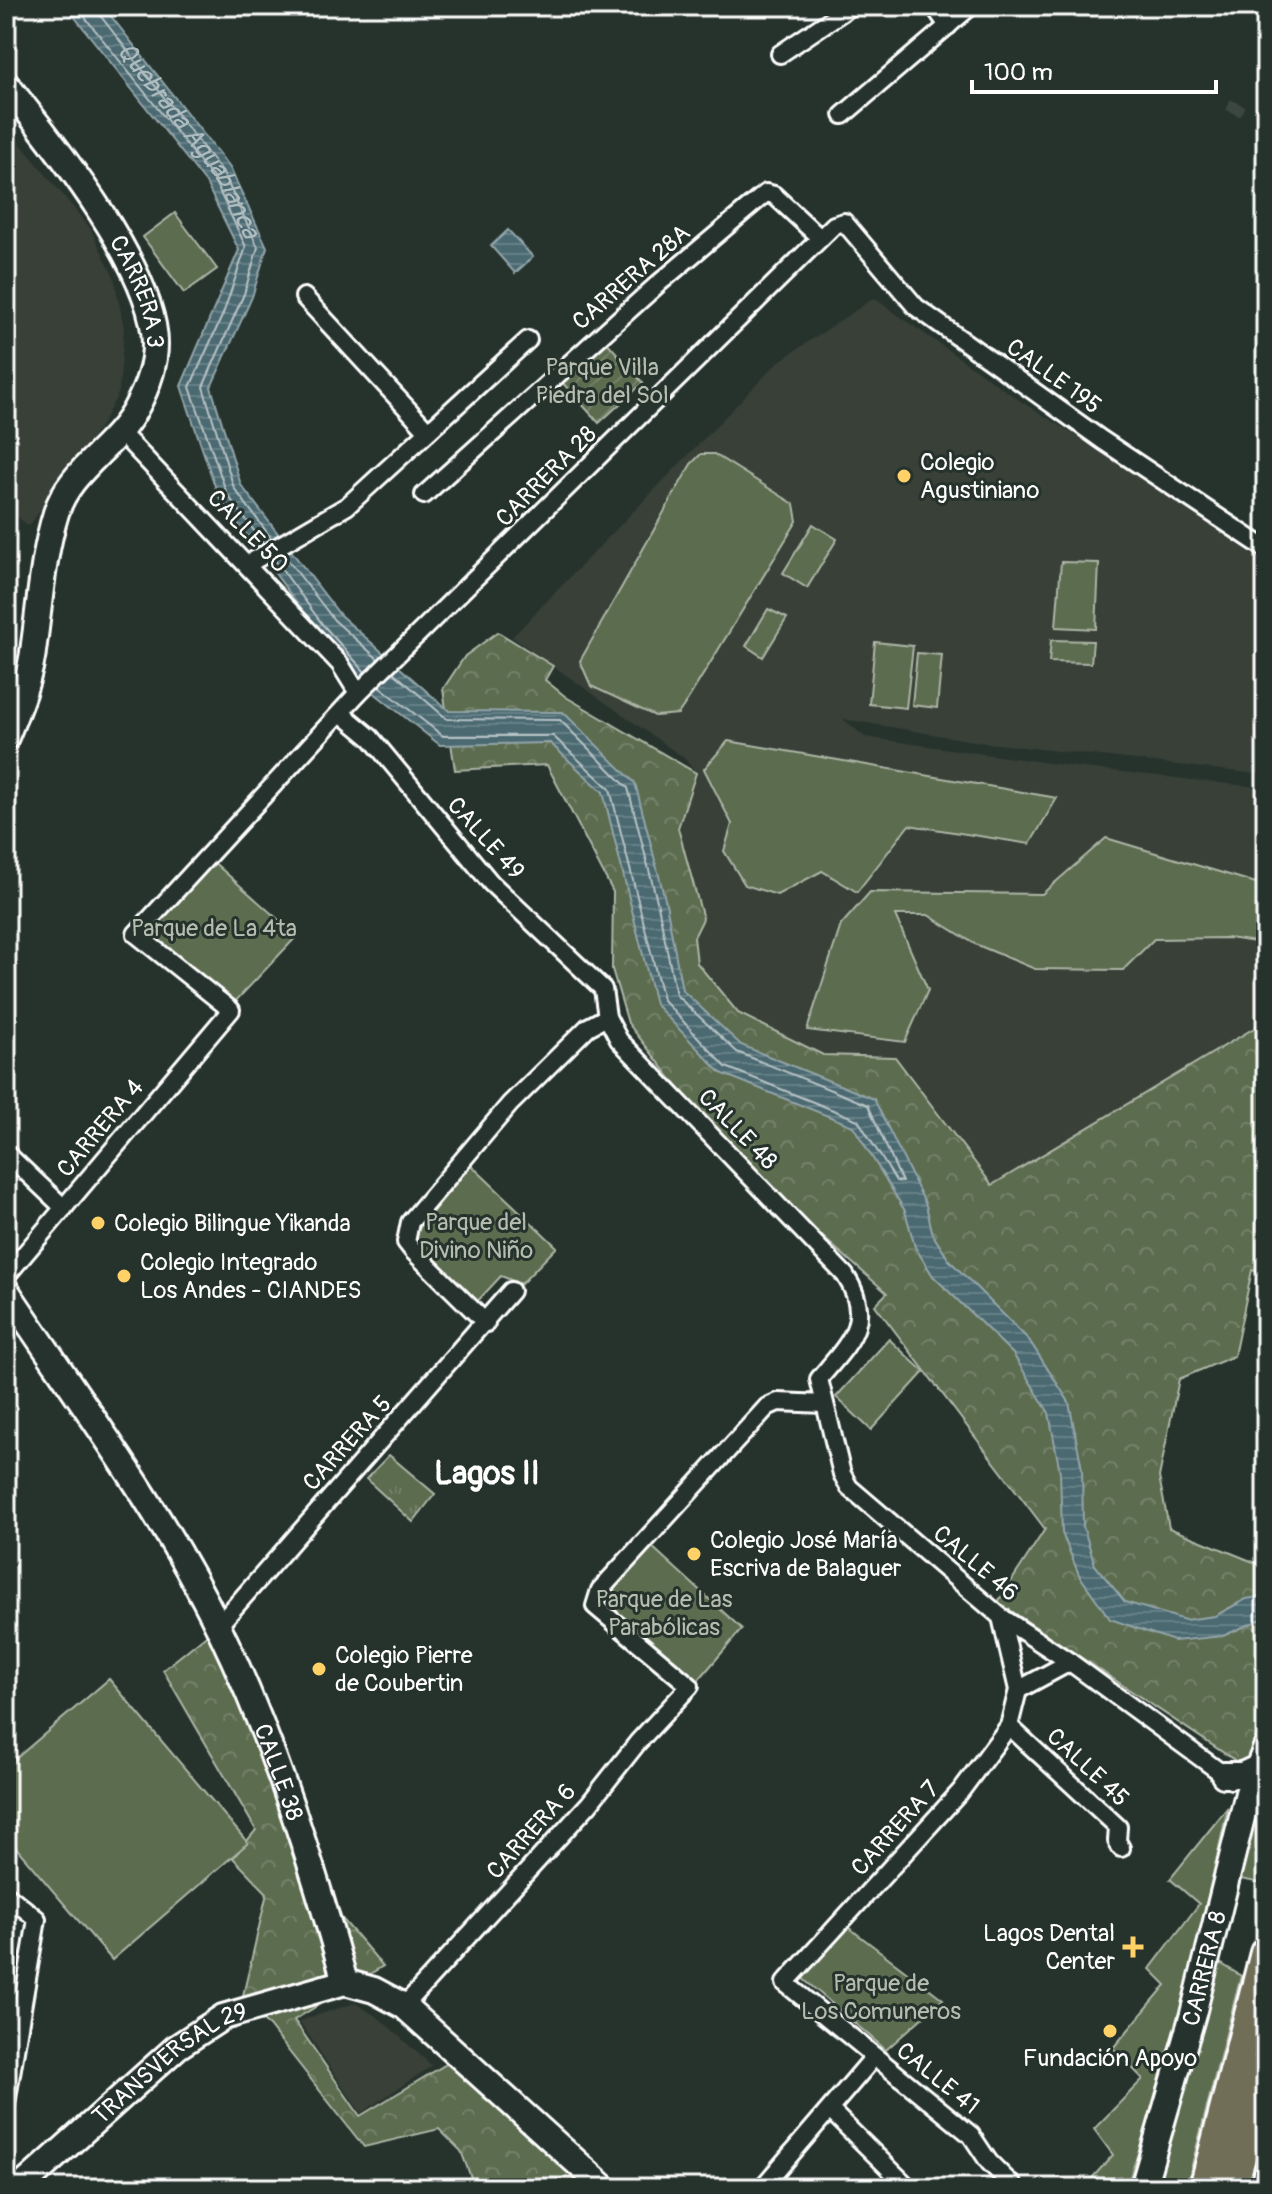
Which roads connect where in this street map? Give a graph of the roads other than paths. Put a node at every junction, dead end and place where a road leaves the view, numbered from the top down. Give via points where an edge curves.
1 (851, 6) edge
2 (934, 6) edge
3 (971, 6) edge
4 (948, 26) junction
5 (780, 54) dead end
6 (6, 84) edge
7 (843, 115) dead end
8 (834, 225) joint
9 (820, 238) junction
10 (304, 297) dead end
11 (528, 340) dead end
12 (427, 430) junction
13 (121, 433) junction
14 (424, 495) dead end
15 (1266, 549) edge
16 (254, 560) junction
17 (362, 690) junction
18 (341, 713) junction
19 (6, 737) edge
20 (603, 989) joint
21 (607, 1017) junction
22 (6, 1153) edge
23 (64, 1208) junction
24 (6, 1276) edge
25 (6, 1290) edge
26 (511, 1291) dead end
27 (857, 1293) joint
28 (486, 1323) junction
29 (824, 1404) junction
30 (1001, 1617) junction
31 (218, 1626) junction
32 (1070, 1662) junction
33 (1018, 1690) junction
34 (1009, 1726) junction
35 (1262, 1758) edge
36 (1224, 1775) junction
37 (1248, 1793) junction
38 (1121, 1848) dead end
39 (6, 1894) edge
40 (1266, 1953) edge
41 (345, 1982) junction
42 (785, 1983) joint
43 (404, 2006) junction
44 (874, 2057) junction
45 (1266, 2067) edge
46 (6, 2104) edge
47 (830, 2110) junction
48 (20, 2188) edge
49 (605, 2188) edge
50 (762, 2188) edge
51 (909, 2188) edge
52 (1015, 2188) edge
53 (1143, 2188) edge
54 (1205, 2188) edge
55 (1231, 2188) edge

1 - 5 street
2 - 4 street
3 - 4 street
4 - 7 street
6 - 13 main road, CARRERA 3 via 96,209 148,303 155,345 150,378
8 - 9 street, CARRERA 28
8 - 15 street, CALLE 195 via 844,222 916,307
9 - 14 street, CARRERA 28A via 766,193
9 - 17 street, CARRERA 28
10 - 12 street
11 - 12 street
12 - 16 street via 347,506
13 - 16 street, CALLE 50
13 - 19 main road, CARRERA 3 via 73,482 56,513 34,647
16 - 17 street, CALLE 50
17 - 18 street
18 - 20 street, CALLE 49 via 371,738 491,883
18 - 23 street, CARRERA 4 via 136,934 231,1010
20 - 21 street, CALLE 48
21 - 27 street, CALLE 48 via 619,1040
21 - 28 street via 588,1027 510,1104 410,1222 406,1242
22 - 23 street
23 - 24 street, CARRERA 4
25 - 31 main road, CALLE 38 via 163,1528
26 - 28 street, CARRERA 5
27 - 29 street, CALLE 46 via 859,1322 819,1379
28 - 31 street, CARRERA 5
29 - 30 street, CALLE 46 via 849,1487
29 - 43 street, CARRERA 6 via 778,1402 767,1407 600,1590 595,1606 690,1686
30 - 32 street, CALLE 46
30 - 33 street, CARRERA 7
31 - 41 main road, CALLE 38 via 289,1805
32 - 33 street
32 - 36 street, CALLE 46
33 - 34 street, CARRERA 7
34 - 38 street, CALLE 45 via 1118,1827
34 - 42 street, CARRERA 7 via 960,1792
35 - 36 main road via 1242,1775
35 - 37 main road, CARRERA 8
36 - 37 street, CALLE 46
37 - 53 main road, CARRERA 8
39 - 46 street via 37,1919
40 - 54 highway
41 - 43 main road
41 - 48 main road, TRANSVERSAL 29 via 223,2017 177,2047
42 - 44 street, CALLE 41
43 - 49 main road
44 - 47 street
44 - 52 street, CALLE 41 via 971,2135
45 - 55 highway
47 - 50 street
47 - 51 street

